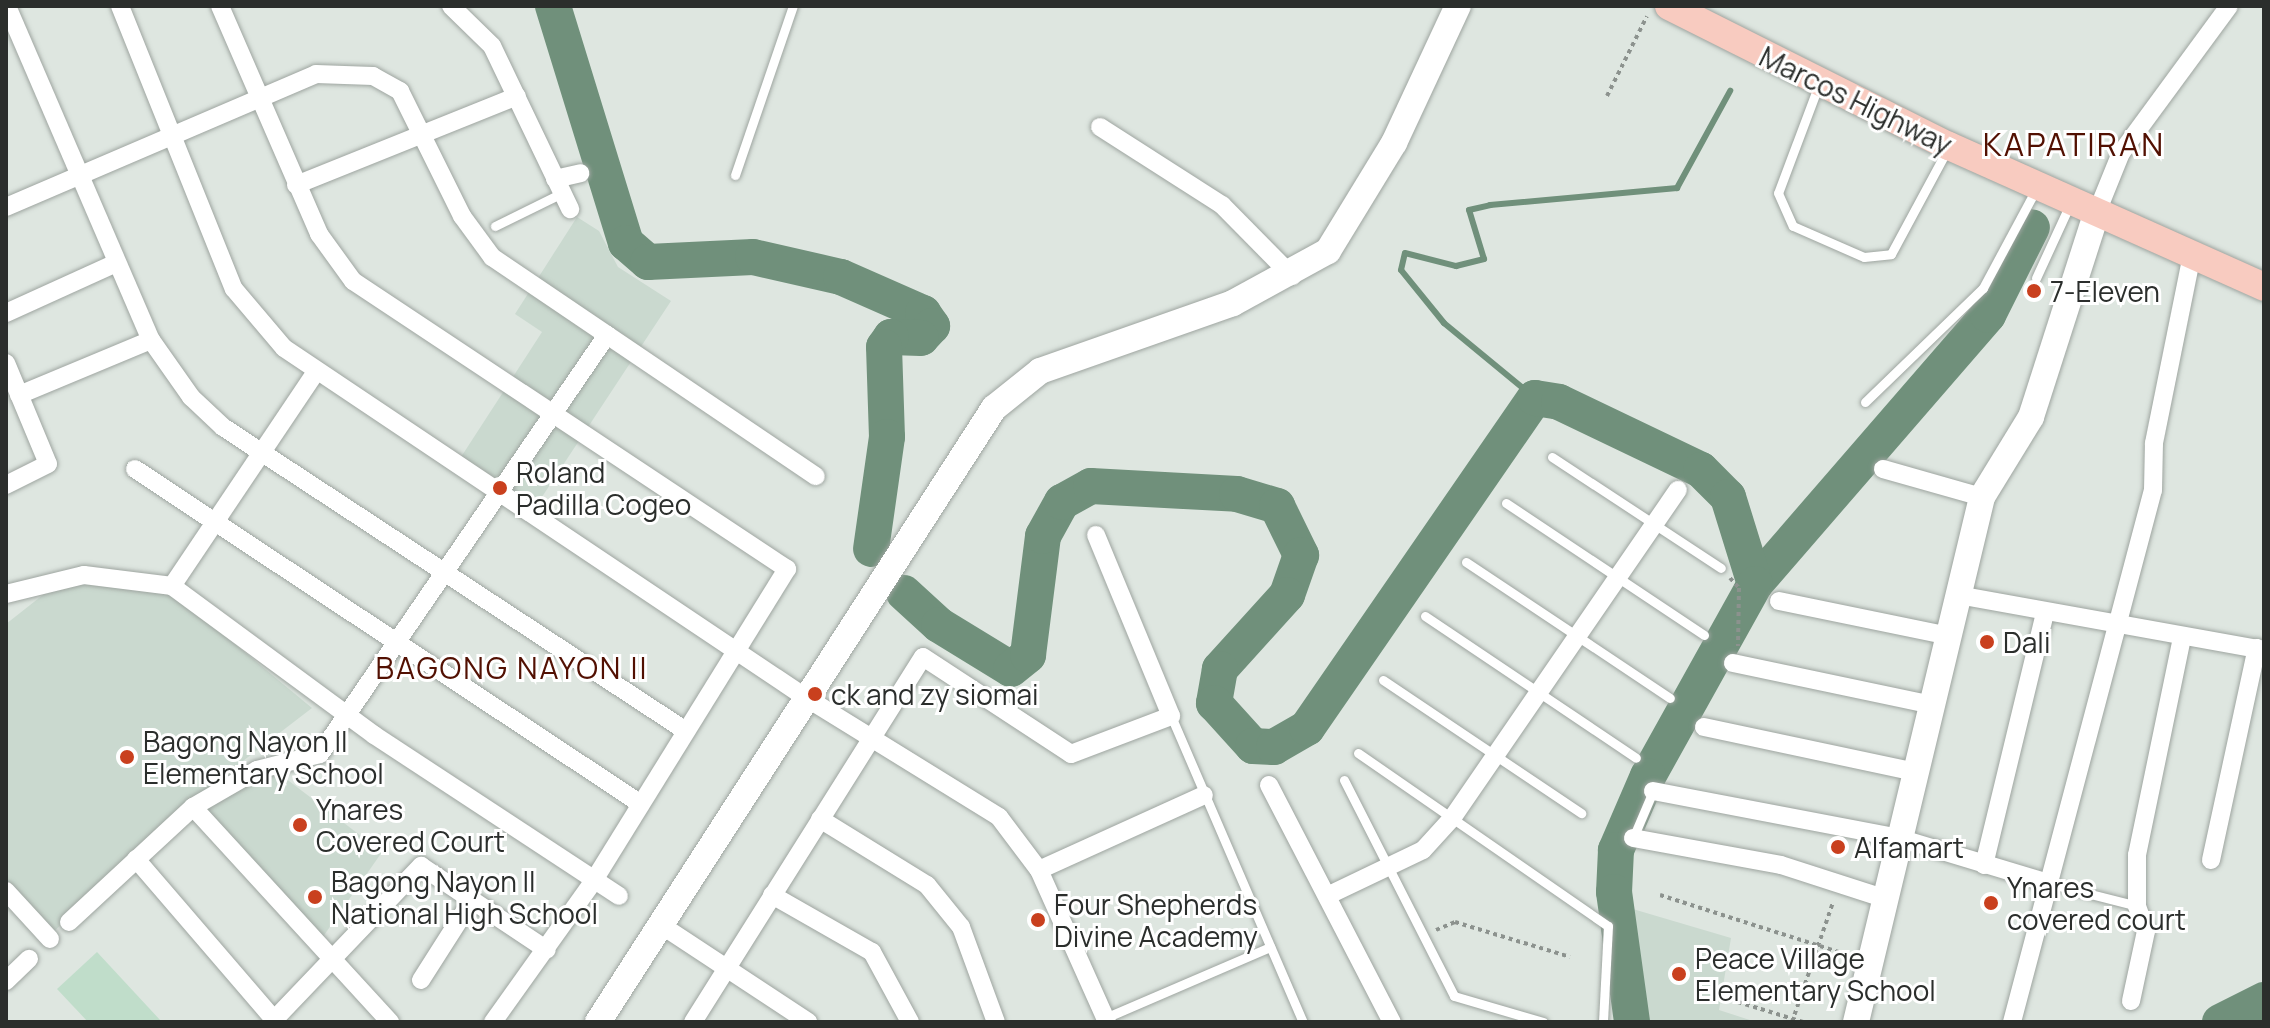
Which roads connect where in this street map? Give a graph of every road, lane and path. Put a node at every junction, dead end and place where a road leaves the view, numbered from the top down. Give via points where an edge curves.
1 (7, 6) edge
2 (120, 6) edge
3 (451, 6) edge
4 (793, 6) edge
5 (1458, 6) edge
6 (1652, 6) edge
7 (1669, 6) edge
8 (2229, 6) edge
9 (226, 8) edge
10 (1819, 84) junction
11 (517, 96) junction
12 (1607, 96) dead end
13 (258, 97) junction
14 (1100, 127) dead end
15 (424, 129) junction
16 (171, 137) junction
17 (1949, 146) junction
18 (580, 173) dead end
19 (735, 175) dead end
20 (79, 176) junction
21 (296, 185) junction
22 (2038, 186) junction
23 (562, 194) junction
24 (2084, 206) junction
25 (6, 207) edge
26 (495, 226) dead end
27 (2192, 255) junction
28 (116, 263) junction
29 (1292, 276) junction
30 (2036, 278) dead end
31 (2264, 287) edge
32 (6, 313) edge
33 (607, 335) junction
34 (151, 340) junction
35 (6, 363) edge
36 (314, 375) junction
37 (19, 395) junction
38 (1865, 402) dead end
39 (554, 413) junction
40 (258, 449) junction
41 (1552, 457) dead end
42 (135, 469) dead end
43 (1883, 469) dead end
44 (816, 476) dead end
45 (6, 485) edge
46 (1678, 490) dead end
47 (500, 497) junction
48 (1982, 497) junction
49 (1506, 503) dead end
50 (212, 519) junction
51 (1655, 524) junction
52 (1096, 535) dead end
53 (1466, 562) dead end
54 (1721, 568) dead end
55 (448, 574) junction
56 (1618, 576) junction
57 (172, 586) junction
58 (1739, 588) dead end
59 (6, 594) edge
60 (1958, 595) junction
61 (1779, 601) dead end
62 (2045, 612) junction
63 (1425, 616) dead end
64 (2113, 625) junction
65 (1704, 635) dead end
66 (1576, 636) junction
67 (1949, 636) junction
68 (2182, 637) junction
69 (1740, 640) dead end
70 (400, 646) junction
71 (732, 648) junction
72 (2260, 649) edge
73 (1733, 663) dead end
74 (1383, 680) dead end
75 (1537, 693) junction
76 (805, 697) junction
77 (1670, 698) dead end
78 (1933, 705) junction
79 (353, 714) junction
80 (1171, 716) junction
81 (1704, 727) dead end
82 (683, 729) junction
83 (871, 738) junction
84 (1358, 753) dead end
85 (1495, 755) junction
86 (1636, 758) dead end
87 (1916, 772) junction
88 (1344, 780) dead end
89 (1269, 785) dead end
90 (1653, 791) joint
91 (1204, 795) junction
92 (638, 802) junction
93 (193, 807) junction
94 (1581, 813) dead end
95 (1453, 817) junction
96 (820, 819) junction
97 (1633, 838) joint
98 (1899, 838) junction
99 (136, 859) junction
100 (2211, 860) dead end
101 (1984, 865) junction
102 (1388, 868) junction
103 (1039, 870) junction
104 (595, 879) junction
105 (2051, 884) junction
106 (1838, 885) junction
107 (6, 891) edge
108 (772, 895) junction
109 (1329, 895) junction
110 (1660, 895) dead end
111 (619, 896) dead end
112 (1883, 898) junction
113 (472, 900) junction
114 (2137, 906) junction
115 (69, 922) dead end
116 (658, 923) junction
117 (1422, 935) junction
118 (50, 939) dead end
119 (1820, 945) junction
120 (1270, 947) junction
121 (547, 950) junction
122 (1570, 957) dead end
123 (29, 959) dead end
124 (1869, 962) junction
125 (335, 963) junction
126 (727, 968) junction
127 (421, 980) dead end
128 (6, 981) edge
129 (2131, 1001) dead end
130 (1738, 1002) dead end
131 (274, 1021) edge
132 (1103, 1021) edge
133 (1793, 1021) edge
134 (390, 1022) edge
135 (493, 1022) edge
136 (598, 1022) edge
137 (693, 1022) edge
138 (808, 1022) edge
139 (910, 1022) edge
140 (996, 1022) edge
141 (1303, 1022) edge
142 (1392, 1022) edge
143 (1543, 1022) edge
144 (1603, 1022) edge
145 (1803, 1022) edge
146 (1856, 1022) edge
147 (2012, 1022) edge

1 - 20 street
2 - 16 street
3 - 11 street via 492,46
4 - 19 lane
5 - 29 street via 1345,231
6 - 12 path
7 - 10 main road, Marcos Highway
8 - 24 street
9 - 13 street
10 - 17 main road, Marcos Highway
10 - 17 lane via 1778,193 1793,226 1864,257 1891,254
11 - 15 street
11 - 23 street
13 - 15 street via 349,70 400,91
13 - 16 street
13 - 21 street
14 - 29 street via 1222,205
15 - 21 street
15 - 33 street via 462,216 492,257
16 - 20 street
16 - 36 street via 234,289
17 - 22 main road, Marcos Highway
18 - 23 street
20 - 25 street
20 - 28 street
21 - 39 street via 319,234 353,281
22 - 24 main road, Marcos Highway
22 - 38 lane via 1983,288
23 - 26 lane
24 - 27 main road, Marcos Highway
24 - 30 lane
24 - 48 street via 2031,417
27 - 31 main road, Marcos Highway
27 - 64 street via 2154,443 2153,490
28 - 32 street
28 - 34 street
29 - 76 street via 1018,384 974,435
33 - 39 street
33 - 44 street
34 - 37 street
34 - 40 street via 191,397
35 - 37 street
36 - 40 street
36 - 47 street
37 - 45 street via 48,464
39 - 47 street
39 - 71 street via 787,569
40 - 50 street
40 - 55 street
41 - 51 lane
42 - 50 street
43 - 48 street
46 - 51 street
47 - 55 street
47 - 71 street
48 - 60 street
49 - 56 lane
50 - 57 street
50 - 70 street
51 - 54 lane
51 - 56 street
52 - 80 street
53 - 66 lane
55 - 70 street
55 - 82 street
56 - 65 lane
56 - 66 street
57 - 59 street via 84,575
57 - 79 street
58 - 69 path
60 - 62 street
60 - 67 street
61 - 67 street
62 - 64 street
62 - 101 street
63 - 75 lane
64 - 68 street
64 - 105 street
66 - 75 street
66 - 77 lane
67 - 78 street
68 - 72 street
68 - 114 street via 2137,855
70 - 79 street
70 - 92 street
71 - 76 street
71 - 82 street
72 - 100 street
73 - 78 street
74 - 85 lane
75 - 85 street
75 - 86 lane
76 - 83 street
76 - 116 street
78 - 87 street
79 - 93 street via 320,754 257,770
79 - 104 street
80 - 83 street via 1071,754 923,657
80 - 91 lane
81 - 87 street
82 - 92 street
83 - 96 street
83 - 103 street via 999,817
84 - 95 lane
85 - 94 lane
85 - 95 street
87 - 98 street
88 - 102 lane
89 - 109 street
90 - 97 lane
90 - 98 street
91 - 103 street
91 - 120 lane
92 - 104 street
93 - 99 street
93 - 125 street
95 - 102 street via 1423,850
95 - 144 lane via 1608,926
96 - 108 street
96 - 140 street via 927,885 961,927
97 - 106 street via 1781,865
98 - 101 street
98 - 112 street
99 - 115 street
99 - 131 street
101 - 105 street
102 - 109 street
102 - 117 lane
103 - 132 street
104 - 111 street
104 - 121 street
105 - 114 lane
105 - 147 street
106 - 112 street
106 - 119 path
107 - 118 street
108 - 126 street
108 - 139 street via 872,952
109 - 142 street
110 - 119 path
112 - 124 street
113 - 121 street
113 - 125 street via 421,866
113 - 127 street
114 - 129 street via 2146,931
116 - 126 street
116 - 136 street
117 - 122 path via 1455,922
117 - 143 lane via 1454,996
119 - 124 path
119 - 133 path
120 - 132 lane
120 - 141 lane
121 - 135 street
123 - 128 street
124 - 146 street
125 - 131 street
125 - 134 street
126 - 137 street
126 - 138 street
130 - 133 path
133 - 145 path

